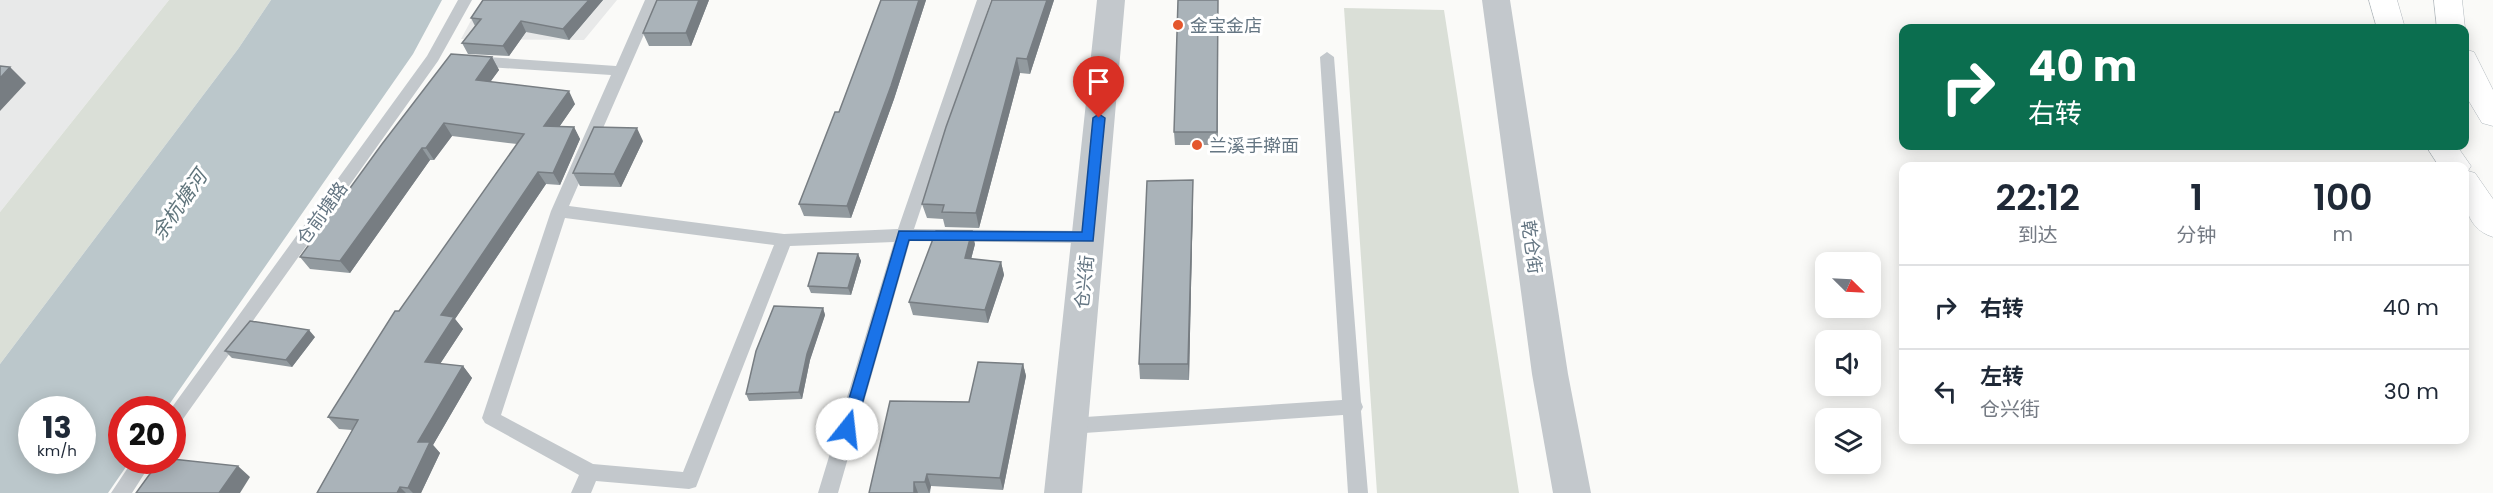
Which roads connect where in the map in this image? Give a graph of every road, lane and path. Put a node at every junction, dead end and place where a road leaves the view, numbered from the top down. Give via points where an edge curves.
1 (465, 0) edge
2 (652, 0) edge
3 (984, 0) edge
4 (1111, 0) edge
5 (1496, 0) edge
6 (2383, 0) edge
7 (2448, 0) edge
8 (2390, 24) edge
9 (2451, 24) edge
10 (1327, 57) dead end
11 (445, 59) junction
12 (619, 71) junction
13 (2469, 71) edge
14 (2493, 115) edge
15 (2469, 189) edge
16 (559, 210) junction
17 (2493, 225) edge
18 (904, 235) junction
19 (1088, 237) junction
20 (784, 240) junction
21 (186, 402) edge
22 (1354, 407) junction
23 (1070, 426) junction
24 (590, 472) junction
25 (134, 474) edge
26 (121, 493) edge
27 (581, 493) edge
28 (828, 493) edge
29 (1063, 493) edge
30 (1358, 493) edge
31 (1572, 493) edge

1 - 11 lane, 仓前塘路
2 - 12 lane
3 - 18 lane
4 - 19 street, 仓兴街
5 - 31 street, 乾仓街 via 1550,374
6 - 8 main road
7 - 9 main road
10 - 22 lane
11 - 12 lane
11 - 21 lane, 仓前塘路
12 - 16 lane
13 - 14 main road
15 - 17 main road
16 - 20 lane
16 - 24 lane via 491,418
18 - 19 lane
18 - 20 lane
18 - 28 lane
19 - 23 street, 仓兴街
20 - 24 lane via 689,481
22 - 23 lane
22 - 30 lane
23 - 29 street, 仓兴街
24 - 27 lane
25 - 26 lane

